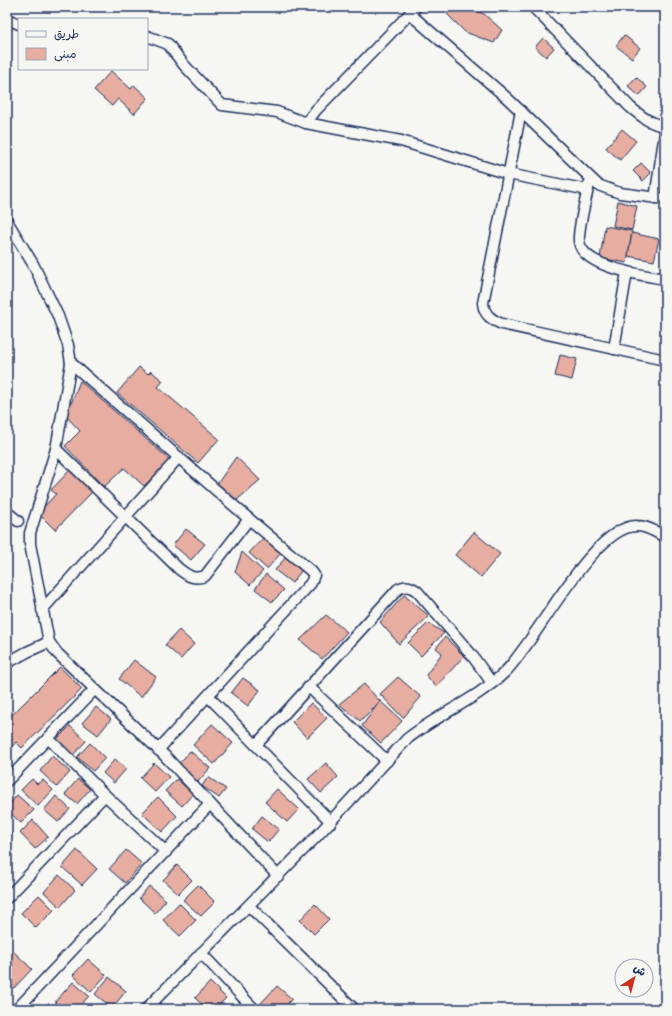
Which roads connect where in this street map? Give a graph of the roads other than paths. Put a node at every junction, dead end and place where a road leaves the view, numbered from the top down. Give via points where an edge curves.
1 (533, 7) edge
2 (413, 10) edge
3 (7, 19) edge
4 (18, 24) edge
5 (148, 36) edge
6 (521, 111) junction
7 (306, 123) junction
8 (665, 126) edge
9 (665, 133) edge
10 (508, 174) junction
11 (590, 178) junction
12 (588, 190) junction
13 (660, 199) edge
14 (7, 221) edge
15 (627, 272) junction
16 (665, 279) edge
17 (614, 349) junction
18 (665, 360) edge
19 (71, 363) junction
20 (56, 449) junction
21 (179, 457) junction
22 (7, 512) edge
23 (126, 516) junction
24 (249, 519) junction
25 (18, 521) dead end
26 (665, 537) edge
27 (42, 610) junction
28 (49, 642) junction
29 (7, 663) edge
30 (492, 683) junction
31 (309, 687) junction
32 (95, 689) junction
33 (208, 696) junction
34 (48, 738) junction
35 (256, 745) junction
36 (158, 750) junction
37 (387, 760) junction
38 (7, 781) edge
39 (105, 795) junction
40 (210, 804) junction
41 (331, 822) junction
42 (166, 852) junction
43 (278, 876) junction
44 (7, 898) edge
45 (249, 906) junction
46 (202, 953) junction
47 (17, 1009) edge
48 (146, 1009) edge
49 (254, 1009) edge
50 (354, 1009) edge

1 - 8 street via 642,118
2 - 6 street
2 - 7 street
3 - 4 street
5 - 7 street via 168,44 222,105 277,112
6 - 10 street
6 - 11 street
7 - 10 street via 401,141
9 - 13 street
10 - 12 street
10 - 17 street via 483,302 486,312 502,324
11 - 12 street
11 - 13 street via 607,189
12 - 15 street via 579,239 581,248 592,259
14 - 19 street via 34,264 58,316
15 - 16 street
15 - 17 street
17 - 18 street
19 - 20 street
19 - 21 street
20 - 23 street
20 - 27 street via 30,533
21 - 23 street
21 - 24 street
22 - 25 street
23 - 24 street via 179,569 190,577 198,578 205,576
23 - 27 street
24 - 33 street via 311,571 313,580
26 - 30 street via 650,529 636,526 610,536 574,578 515,661
27 - 28 street
28 - 29 street
28 - 32 street
30 - 31 street via 444,620 418,591 407,586 398,589
30 - 37 street via 424,725
31 - 35 street
31 - 37 street
32 - 34 street
32 - 36 street
33 - 35 street
33 - 36 street
34 - 38 street
34 - 39 street
35 - 41 street
36 - 40 street
37 - 41 street
39 - 42 street
39 - 44 street
40 - 42 street
40 - 43 street
41 - 43 street
42 - 47 street
43 - 45 street
45 - 46 street
45 - 50 street
46 - 48 street
46 - 49 street

